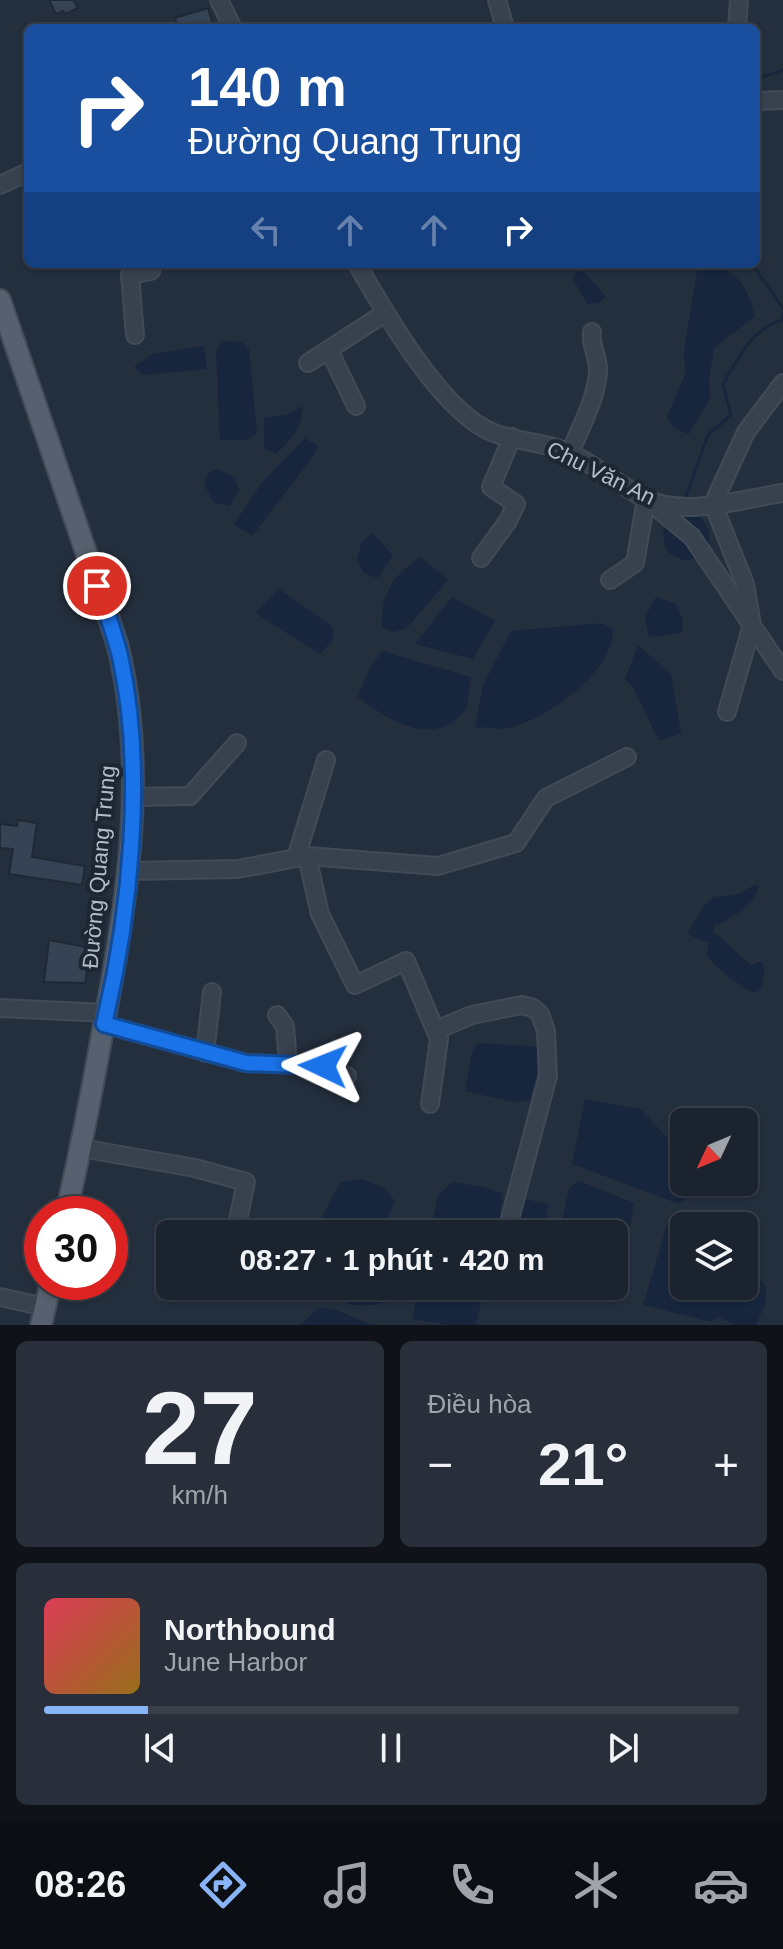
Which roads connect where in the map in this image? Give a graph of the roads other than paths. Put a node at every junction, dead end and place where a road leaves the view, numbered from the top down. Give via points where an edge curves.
1 (219, 0) edge
2 (497, 0) edge
3 (739, 0) edge
4 (231, 24) edge
5 (504, 24) edge
6 (737, 24) edge
7 (783, 100) edge
8 (760, 101) edge
9 (24, 174) edge
10 (0, 185) edge
11 (151, 268) edge
12 (359, 268) edge
13 (0, 300) edge
14 (385, 313) junction
15 (592, 332) dead end
16 (135, 335) dead end
17 (329, 350) junction
18 (308, 363) dead end
19 (783, 383) edge
20 (356, 406) dead end
21 (512, 437) junction
22 (570, 453) junction
23 (783, 493) edge
24 (646, 499) junction
25 (713, 504) junction
26 (481, 558) dead end
27 (610, 580) dead end
28 (752, 625) junction
29 (783, 671) edge
30 (727, 712) dead end
31 (237, 743) dead end
32 (627, 757) dead end
33 (326, 760) dead end
34 (132, 797) junction
35 (302, 857) junction
36 (127, 871) junction
37 (212, 992) dead end
38 (0, 1008) edge
39 (277, 1015) dead end
40 (105, 1019) junction
41 (436, 1030) junction
42 (205, 1053) junction
43 (288, 1065) junction
44 (347, 1076) dead end
45 (430, 1104) dead end
46 (81, 1148) junction
47 (70, 1196) edge
48 (239, 1220) edge
49 (510, 1220) edge
50 (0, 1297) edge
51 (43, 1316) edge

1 - 4 street
2 - 5 street
3 - 6 street
7 - 8 street
9 - 10 street
11 - 16 street via 130,275
12 - 14 street, Chu Văn An
13 - 34 main road, Đường Quang Trung via 117,643 133,754
14 - 17 street
14 - 21 street, Chu Văn An via 438,386 493,433
15 - 22 street via 596,383
17 - 18 street
17 - 20 street
19 - 25 street via 746,432
21 - 22 street, Chu Văn An
21 - 26 street via 491,487 516,504
22 - 24 street, Chu Văn An
23 - 25 street, Chu Văn An
24 - 25 street, Chu Văn An via 686,506
24 - 27 street via 635,563
24 - 28 street via 692,537
25 - 28 street via 745,584
28 - 29 street
28 - 30 street
31 - 34 street via 190,796
32 - 35 street via 546,798 512,845 438,866
33 - 35 street
34 - 36 main road, Đường Quang Trung
35 - 36 street via 238,869
35 - 41 street via 320,914 355,985 406,961
36 - 40 main road, Đường Quang Trung
37 - 42 street
38 - 40 street
39 - 43 street via 285,1026
40 - 42 street
40 - 46 main road, Đường Quang Trung
41 - 45 street via 440,1048
41 - 49 street via 472,1015 522,1005 540,1014 548,1076
42 - 43 street via 246,1063
43 - 44 street via 323,1066
46 - 47 main road, Đường Quang Trung
46 - 48 street via 246,1182
50 - 51 street

